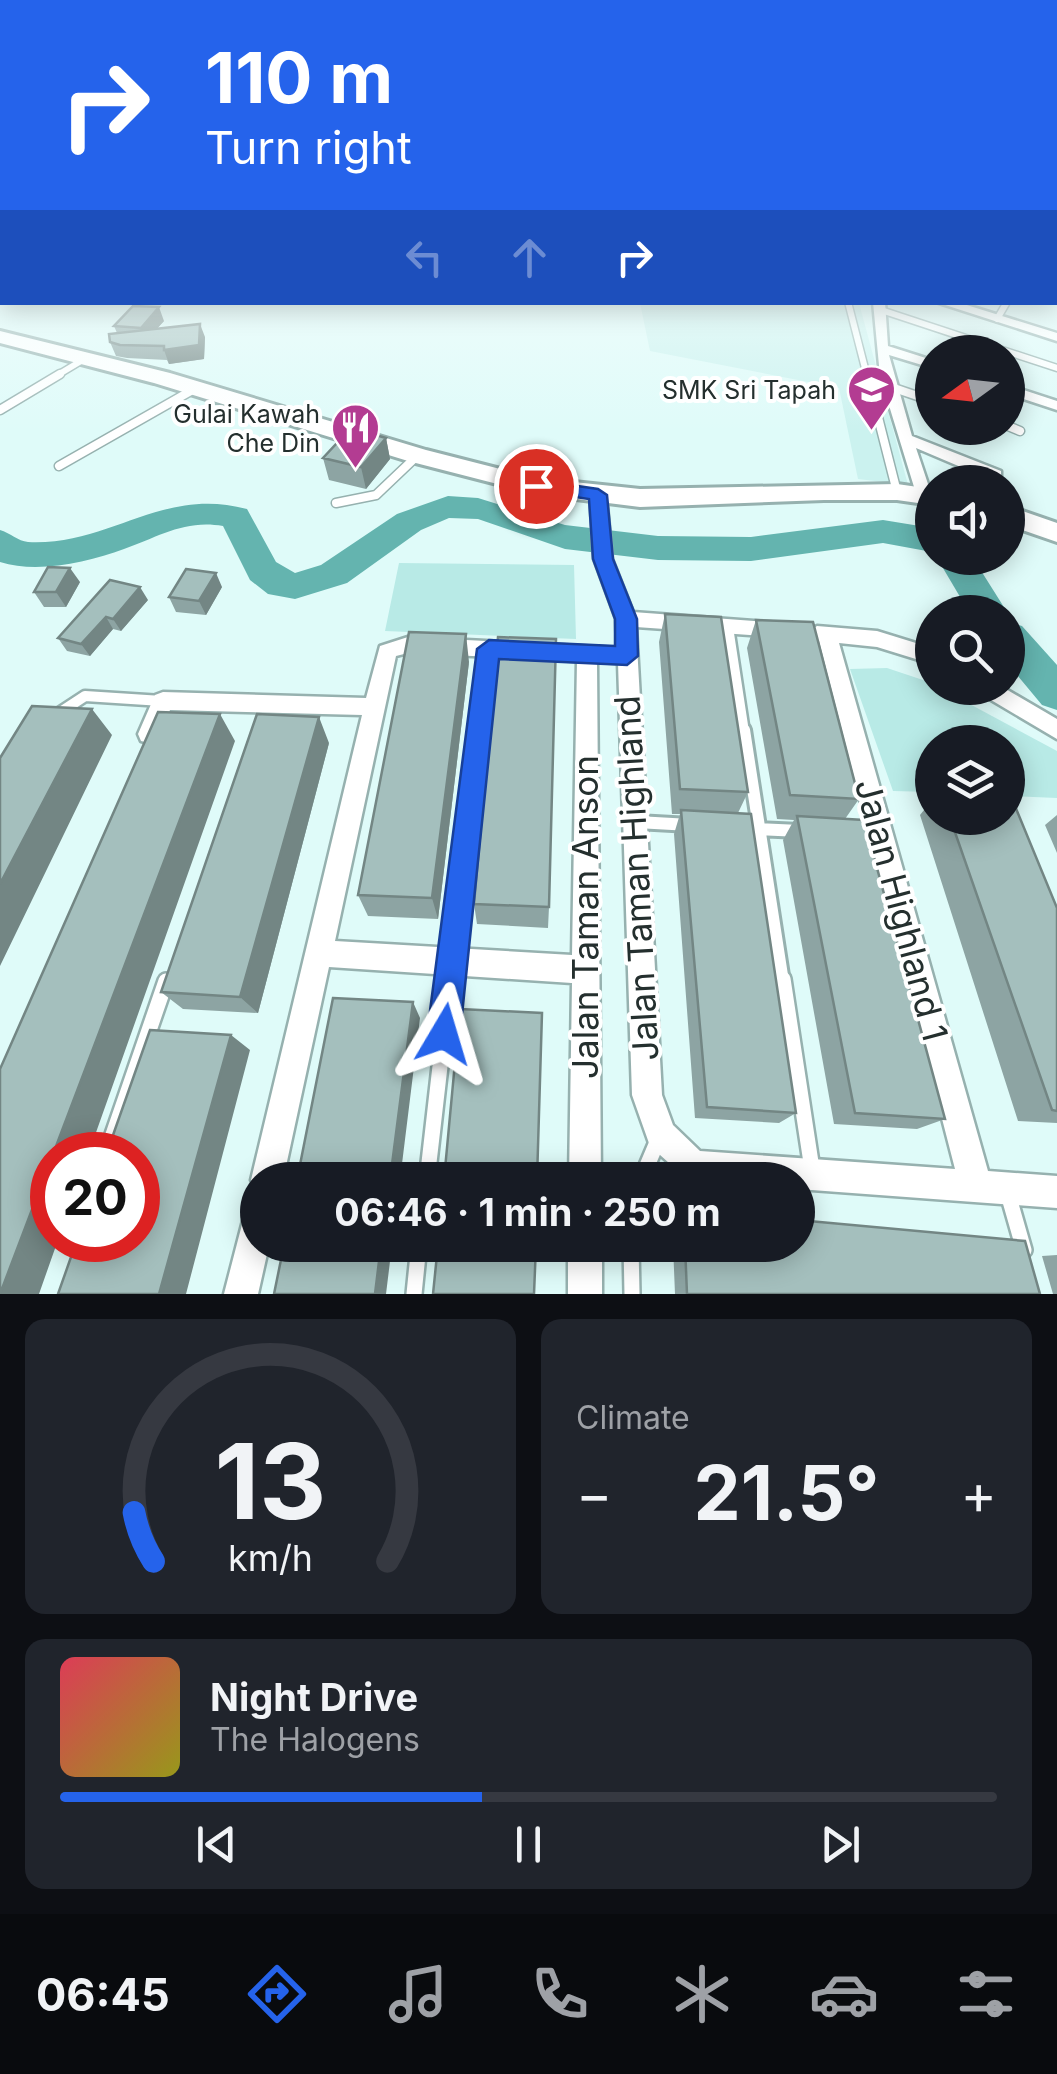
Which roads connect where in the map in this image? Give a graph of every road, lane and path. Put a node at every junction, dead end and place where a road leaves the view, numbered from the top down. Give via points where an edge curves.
1 (850, 310) edge
2 (878, 310) edge
3 (891, 310) edge
4 (969, 310) edge
5 (1003, 310) edge
6 (997, 319) junction
7 (0, 337) edge
8 (1057, 337) edge
9 (882, 348) junction
10 (86, 358) junction
11 (915, 359) edge
12 (1057, 368) edge
13 (891, 387) junction
14 (196, 388) junction
15 (915, 395) edge
16 (1025, 395) edge
17 (1057, 406) edge
18 (0, 410) edge
19 (906, 439) junction
20 (417, 456) junction
21 (916, 465) edge
22 (973, 465) edge
23 (59, 466) dead end
24 (897, 492) junction
25 (598, 495) junction
26 (915, 495) edge
27 (336, 503) dead end
28 (1025, 521) edge
29 (1057, 533) edge
30 (626, 619) junction
31 (728, 626) junction
32 (827, 634) junction
33 (489, 649) junction
34 (915, 651) edge
35 (588, 654) junction
36 (627, 656) junction
37 (163, 701) junction
38 (1016, 705) edge
39 (375, 707) junction
40 (49, 723) edge
41 (1057, 730) edge
42 (140, 755) edge
43 (634, 822) junction
44 (706, 826) edge
45 (741, 828) edge
46 (759, 829) junction
47 (811, 832) edge
48 (319, 953) junction
49 (452, 962) junction
50 (171, 967) edge
51 (586, 970) junction
52 (114, 1132) edge
53 (660, 1134) junction
54 (271, 1162) edge
55 (429, 1162) edge
56 (585, 1162) edge
57 (648, 1162) edge
58 (689, 1162) edge
59 (811, 1162) edge
60 (815, 1175) edge
61 (991, 1188) junction
62 (1057, 1192) edge
63 (248, 1262) edge
64 (417, 1262) edge
65 (585, 1262) edge
66 (632, 1262) edge
67 (1032, 1276) edge
68 (241, 1294) edge
69 (414, 1294) edge
70 (585, 1294) edge
71 (632, 1294) edge

1 - 24 lane
2 - 9 street
3 - 12 lane
4 - 6 street
5 - 6 lane
6 - 8 street
7 - 10 main road
9 - 11 street
9 - 13 street
10 - 14 main road
10 - 18 lane
13 - 15 lane
13 - 19 street
14 - 20 main road
14 - 23 lane
16 - 17 street
19 - 21 street
19 - 22 street
20 - 25 main road
20 - 27 lane via 376,495
24 - 25 main road
24 - 26 main road
25 - 30 street, Jalan Taman Highland via 603,559
28 - 29 main road
30 - 31 street
30 - 36 street, Jalan Taman Highland
31 - 32 street
31 - 46 lane
32 - 34 street
32 - 61 street, Jalan Highland 1 via 872,835
33 - 35 street
33 - 39 street via 408,645 387,651
33 - 49 lane
35 - 36 street
35 - 51 street, Jalan Taman Anson
36 - 43 street, Jalan Taman Highland
37 - 39 street via 258,713
37 - 40 lane via 85,696
37 - 42 street
38 - 41 street
39 - 48 street
43 - 44 lane
43 - 53 street, Jalan Taman Highland via 647,1095
45 - 46 lane
46 - 47 lane
46 - 59 lane
48 - 49 street
48 - 54 street
49 - 51 street
49 - 55 lane
50 - 52 lane
51 - 56 street, Jalan Taman Anson
53 - 57 lane
53 - 58 street
60 - 61 street
61 - 62 street
61 - 67 lane
63 - 68 street
64 - 69 lane
65 - 70 street
66 - 71 lane

